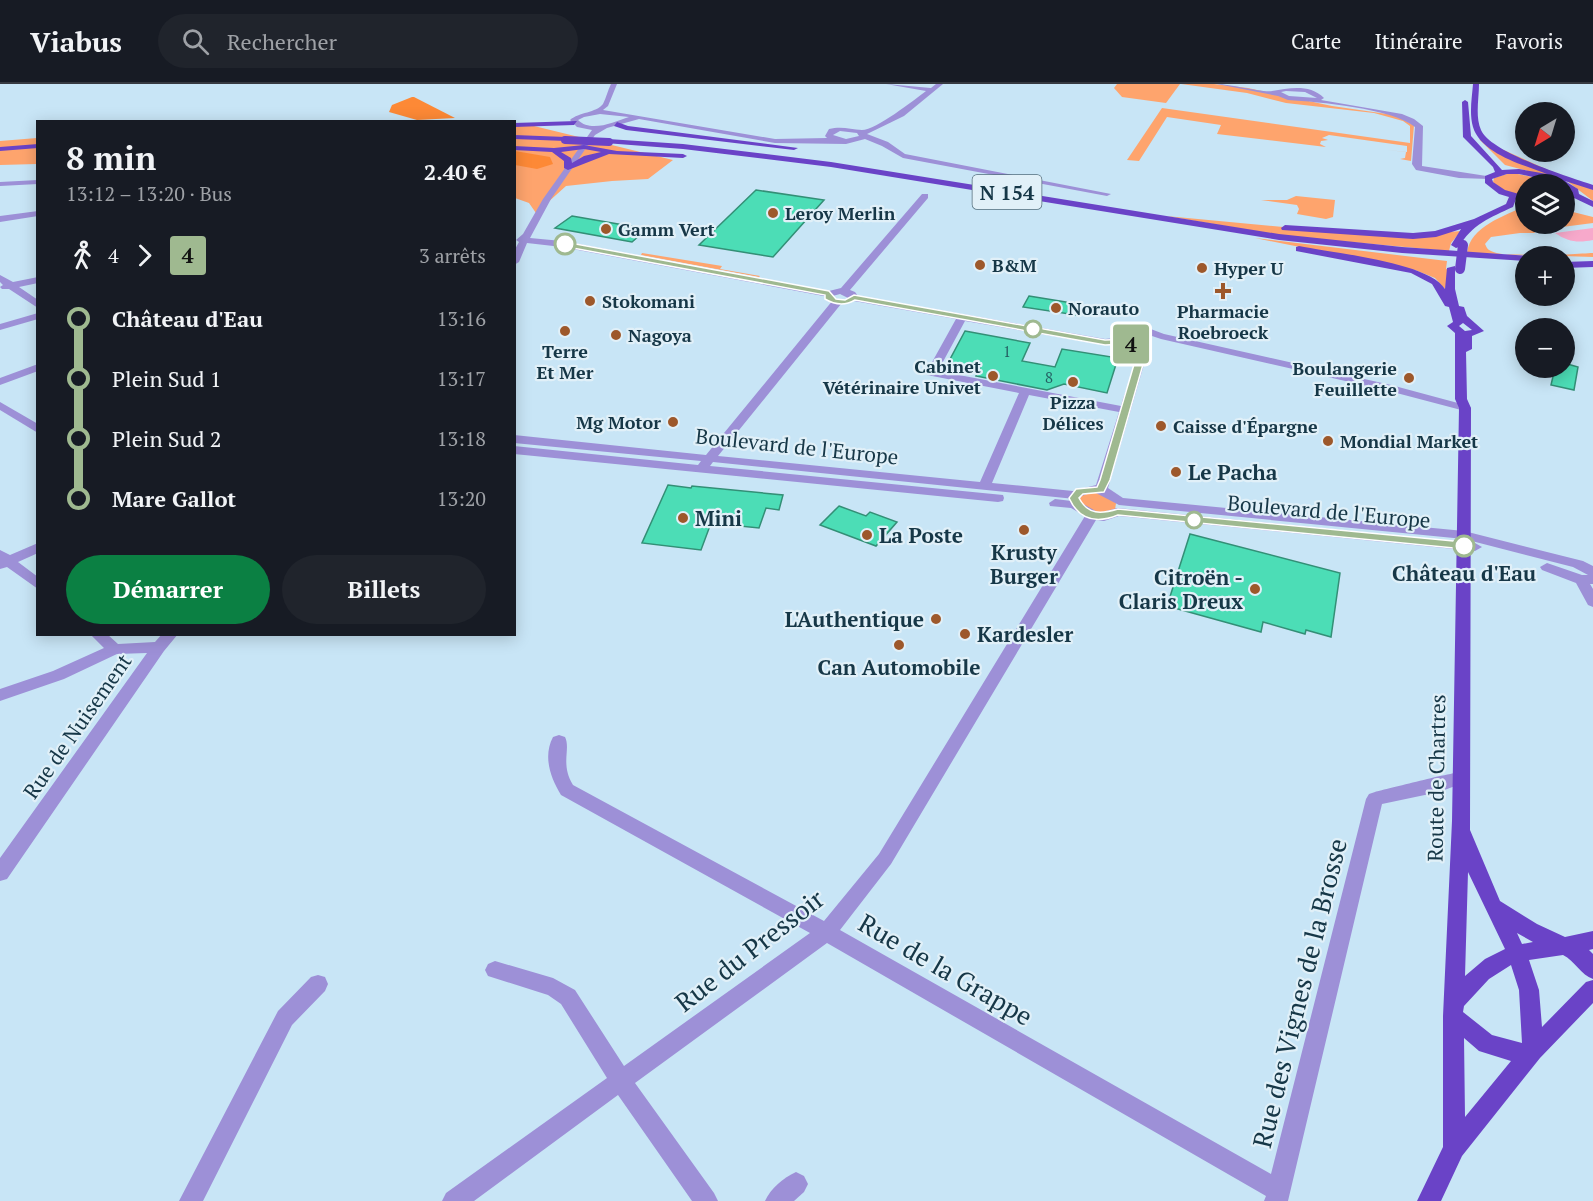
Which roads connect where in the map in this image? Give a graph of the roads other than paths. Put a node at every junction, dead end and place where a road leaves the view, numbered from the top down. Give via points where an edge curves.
1 (614, 84) edge
2 (889, 84) edge
3 (940, 84) edge
4 (1220, 84) edge
5 (1300, 84) edge
6 (1476, 84) edge
7 (1289, 88) junction
8 (933, 90) junction
9 (1279, 91) junction
10 (1310, 91) junction
11 (1466, 95) dead end
12 (1321, 98) junction
13 (1307, 100) junction
14 (605, 106) junction
15 (1343, 107) junction
16 (595, 112) junction
17 (612, 112) junction
18 (620, 120) junction
19 (1476, 120) junction
20 (574, 123) junction
21 (882, 124) junction
22 (516, 125) edge
23 (585, 127) junction
24 (604, 127) junction
25 (854, 129) junction
26 (592, 133) junction
27 (862, 136) junction
28 (516, 137) edge
29 (832, 138) junction
30 (608, 141) junction
31 (810, 146) junction
32 (584, 147) junction
33 (516, 148) edge
34 (36, 149) edge
35 (554, 150) junction
36 (0, 151) edge
37 (736, 151) junction
38 (616, 153) junction
39 (887, 164) dead end
40 (568, 168) junction
41 (1522, 172) junction
42 (1500, 173) junction
43 (1530, 174) edge
44 (1489, 180) junction
45 (36, 182) edge
46 (0, 184) edge
47 (1593, 188) edge
48 (998, 194) junction
49 (1107, 194) dead end
50 (925, 196) dead end
51 (1513, 196) joint
52 (1575, 200) edge
53 (1575, 201) edge
54 (1593, 204) edge
55 (1515, 207) edge
56 (1593, 209) edge
57 (36, 213) edge
58 (0, 219) edge
59 (1477, 221) junction
60 (1226, 223) junction
61 (1180, 226) junction
62 (523, 238) edge
63 (1460, 245) junction
64 (516, 257) edge
65 (1515, 257) edge
66 (1575, 259) edge
67 (1593, 259) edge
68 (1515, 263) edge
69 (1590, 264) edge
70 (1575, 265) edge
71 (1456, 268) junction
72 (0, 278) edge
73 (36, 280) edge
74 (5, 287) edge
75 (844, 291) junction
76 (833, 298) junction
77 (854, 298) junction
78 (36, 304) edge
79 (1453, 308) junction
80 (36, 317) edge
81 (962, 317) junction
82 (0, 327) edge
83 (1463, 328) junction
84 (1147, 336) junction
85 (1124, 339) junction
86 (1140, 361) junction
87 (36, 368) edge
88 (0, 382) edge
89 (1025, 392) junction
90 (0, 405) edge
91 (1465, 408) junction
92 (1125, 410) junction
93 (36, 429) edge
94 (516, 439) edge
95 (516, 450) edge
96 (704, 464) junction
97 (984, 486) junction
98 (1101, 490) junction
99 (1081, 505) junction
100 (1118, 506) junction
101 (1464, 540) junction
102 (36, 548) edge
103 (3, 560) edge
104 (1590, 574) edge
105 (36, 584) edge
106 (1593, 602) edge
107 (99, 636) edge
108 (169, 636) edge
109 (159, 647) junction
110 (115, 649) junction
111 (0, 695) edge
112 (559, 741) dead end
113 (1460, 777) junction
114 (1461, 821) junction
115 (0, 873) edge
116 (1493, 906) junction
117 (826, 932) junction
118 (1593, 940) edge
119 (1569, 947) junction
120 (1518, 955) junction
121 (495, 970) dead end
122 (1593, 970) edge
123 (318, 984) dead end
124 (1593, 989) edge
125 (1454, 1009) junction
126 (1531, 1053) junction
127 (621, 1081) junction
128 (1454, 1148) junction
129 (796, 1184) dead end
130 (1277, 1196) edge
131 (191, 1201) edge
132 (454, 1201) edge
133 (706, 1201) edge
134 (777, 1201) edge
135 (1429, 1201) edge

1 - 14 street
2 - 8 street
3 - 8 street
4 - 9 street
5 - 7 street
5 - 10 street
6 - 19 main road
7 - 9 street
7 - 10 street
8 - 21 street
9 - 13 street
10 - 12 street
11 - 42 main road via 1467,137
12 - 13 street
12 - 15 street
13 - 15 street
14 - 16 street
14 - 17 street
15 - 44 street via 1413,120 1419,126 1416,166
16 - 17 street
16 - 20 street via 576,117
17 - 18 street
18 - 24 street
18 - 31 street via 639,117
18 - 31 main road via 626,128
19 - 41 main road via 1474,134 1480,145 1501,164
19 - 47 main road via 1480,135 1494,146
20 - 22 main road
20 - 23 street
21 - 25 street
21 - 27 street
23 - 24 street
23 - 26 street
24 - 26 street
25 - 27 street
25 - 29 street via 830,132
26 - 32 street
27 - 29 street
27 - 49 street via 903,156
28 - 30 main road, N 154, bridge
29 - 31 street
30 - 37 main road, N 154
30 - 48 main road, N 154 via 821,164
32 - 35 main road
32 - 38 main road
32 - 40 street
33 - 35 main road
34 - 36 main road
35 - 40 main road via 568,160
37 - 60 main road via 848,163
37 - 65 main road, N 154 via 860,167 1283,237
38 - 40 main road via 587,158
38 - 48 main road via 819,168
39 - 60 main road
40 - 62 street
41 - 42 main road
41 - 43 main road
42 - 44 main road
44 - 51 main road
45 - 46 street
48 - 61 main road, N 154
50 - 75 street
51 - 59 main road via 1510,205
52 - 54 main road
53 - 56 main road
55 - 63 main road via 1478,227
57 - 58 street
59 - 60 main road via 1436,234 1413,236
59 - 63 main road via 1462,233
61 - 68 main road, N 154 via 1419,256
61 - 79 main road via 1414,271 1436,282
62 - 64 street
62 - 76 street
63 - 71 main road, Route de Chartres, bridge
66 - 67 main road
69 - 70 main road
71 - 79 main road, Route de Chartres via 1450,290
71 - 83 main road, Route de Chartres
72 - 74 street
73 - 74 street
74 - 78 street
75 - 76 street
75 - 77 street
76 - 77 street via 846,302
76 - 96 street
77 - 81 street
79 - 83 main road, Route de Chartres
80 - 82 street
81 - 85 street via 1112,343
81 - 89 street via 931,374
83 - 91 main road, Route de Chartres via 1469,401
84 - 85 street
84 - 85 street via 1139,327 1116,328
84 - 86 street
84 - 91 street via 1161,336
85 - 86 street
86 - 92 street
87 - 88 street
89 - 92 street
89 - 97 street
90 - 93 street
91 - 101 main road, Route de Chartres
92 - 98 street
94 - 96 street, Boulevard de l'Europe
95 - 96 street, Boulevard de l'Europe
96 - 97 street, Boulevard de l'Europe
96 - 99 street, Boulevard de l'Europe
97 - 99 street, Boulevard de l'Europe
98 - 99 street, Boulevard de l'Europe via 1086,490
98 - 100 street, Boulevard de l'Europe via 1112,494
99 - 100 street, Boulevard de l'Europe via 1106,516
99 - 117 street, Rue du Pressoir via 885,859
100 - 101 street, Boulevard de l'Europe
101 - 104 street, Boulevard de l'Europe
101 - 113 main road, Route de Chartres
102 - 103 street
103 - 105 street
104 - 106 street
107 - 110 street
108 - 109 street, Rue de Nuisement
109 - 110 street
109 - 115 street, Rue de Nuisement
110 - 111 street via 41,682
112 - 117 street, Rue de la Grappe via 555,761 567,790
113 - 114 main road, Route de Chartres
113 - 130 street, Rue des Vignes de la Brosse via 1375,799
114 - 116 main road
114 - 125 main road, Route de Chartres
116 - 119 main road via 1538,935
116 - 120 main road
117 - 127 street, Rue du Pressoir
117 - 130 street, Rue de la Grappe
118 - 119 main road
119 - 120 main road
119 - 122 main road via 1589,961
120 - 125 main road via 1492,965
120 - 126 main road via 1529,990
121 - 127 street via 553,987 568,997
123 - 131 street via 285,1018
124 - 126 main road
125 - 126 main road via 1486,1044
125 - 128 main road, Route de Chartres
126 - 128 main road
127 - 132 street, Rue du Pressoir
127 - 133 street
128 - 135 main road
129 - 134 street

